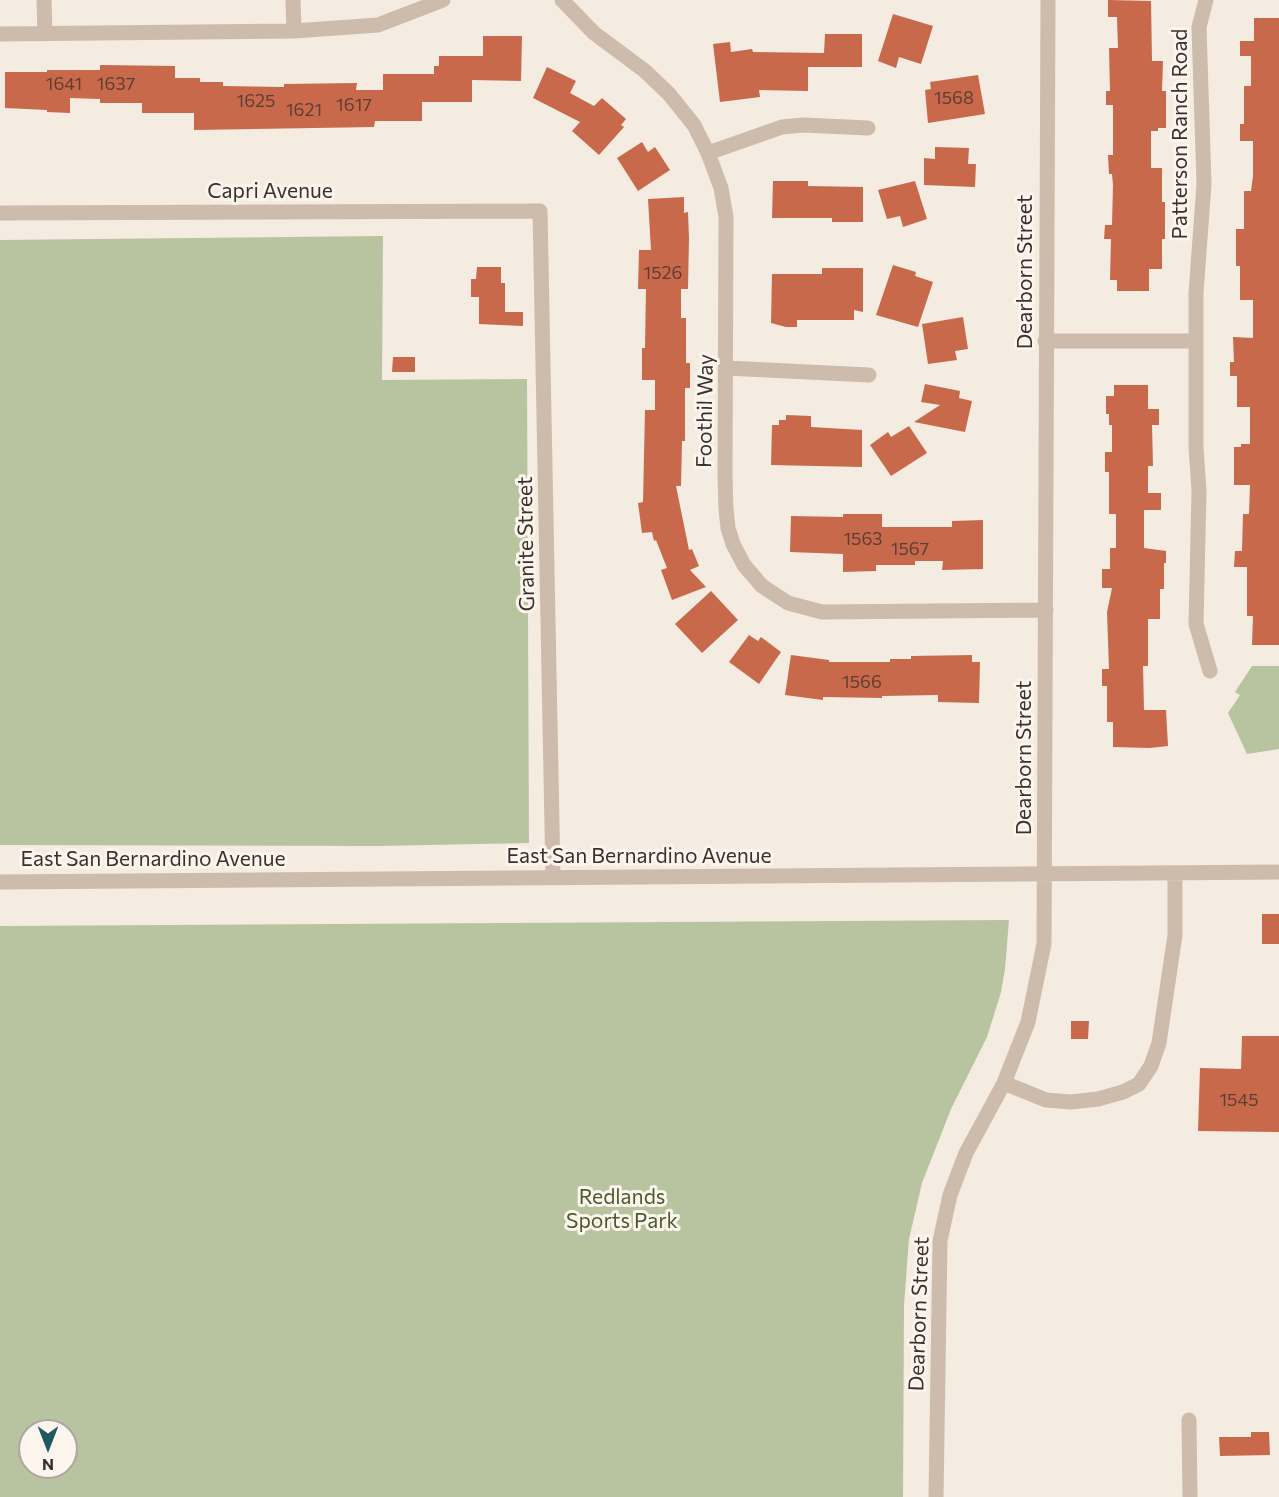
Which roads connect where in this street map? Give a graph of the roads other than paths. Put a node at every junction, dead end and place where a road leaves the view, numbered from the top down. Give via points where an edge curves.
1 (44, 0) edge
2 (293, 0) edge
3 (443, 0) edge
4 (562, 0) edge
5 (1048, 0) edge
6 (1206, 0) edge
7 (294, 31) junction
8 (0, 34) edge
9 (45, 34) junction
10 (868, 128) dead end
11 (708, 153) junction
12 (540, 210) joint
13 (0, 213) edge
14 (1046, 341) junction
15 (1196, 341) junction
16 (726, 368) junction
17 (869, 375) dead end
18 (1046, 610) junction
19 (1210, 671) dead end
20 (1279, 872) edge
21 (1175, 873) junction
22 (1044, 874) junction
23 (553, 877) junction
24 (0, 882) edge
25 (1004, 1083) junction
26 (1189, 1420) dead end
27 (936, 1497) edge
28 (1190, 1497) edge

1 - 9 street
2 - 7 street
3 - 7 street via 378,25
4 - 11 street, Foothil Way via 594,33 669,94 694,125
5 - 14 street, Dearborn Street
6 - 15 street, Patterson Ranch Road via 1199,27 1204,184
7 - 9 street
8 - 9 street
10 - 11 street via 782,127
11 - 16 street, Foothil Way via 721,188 726,217
12 - 13 street, Capri Avenue
12 - 23 street, Granite Street
14 - 15 street
14 - 18 street, Dearborn Street
15 - 19 street, Patterson Ranch Road via 1196,624
16 - 17 street
16 - 18 street, Foothil Way via 728,528 744,565 762,586 788,603 822,612
18 - 22 street, Dearborn Street
20 - 21 street, East San Bernardino Avenue
21 - 22 street, East San Bernardino Avenue
21 - 25 street via 1175,935 1159,1043 1139,1084 1098,1099 1071,1102 1046,1100
22 - 23 street, East San Bernardino Avenue
22 - 25 street, Dearborn Street via 1044,944 1028,1022
23 - 24 street, East San Bernardino Avenue
25 - 27 street, Dearborn Street via 966,1153 950,1195 940,1241
26 - 28 street

